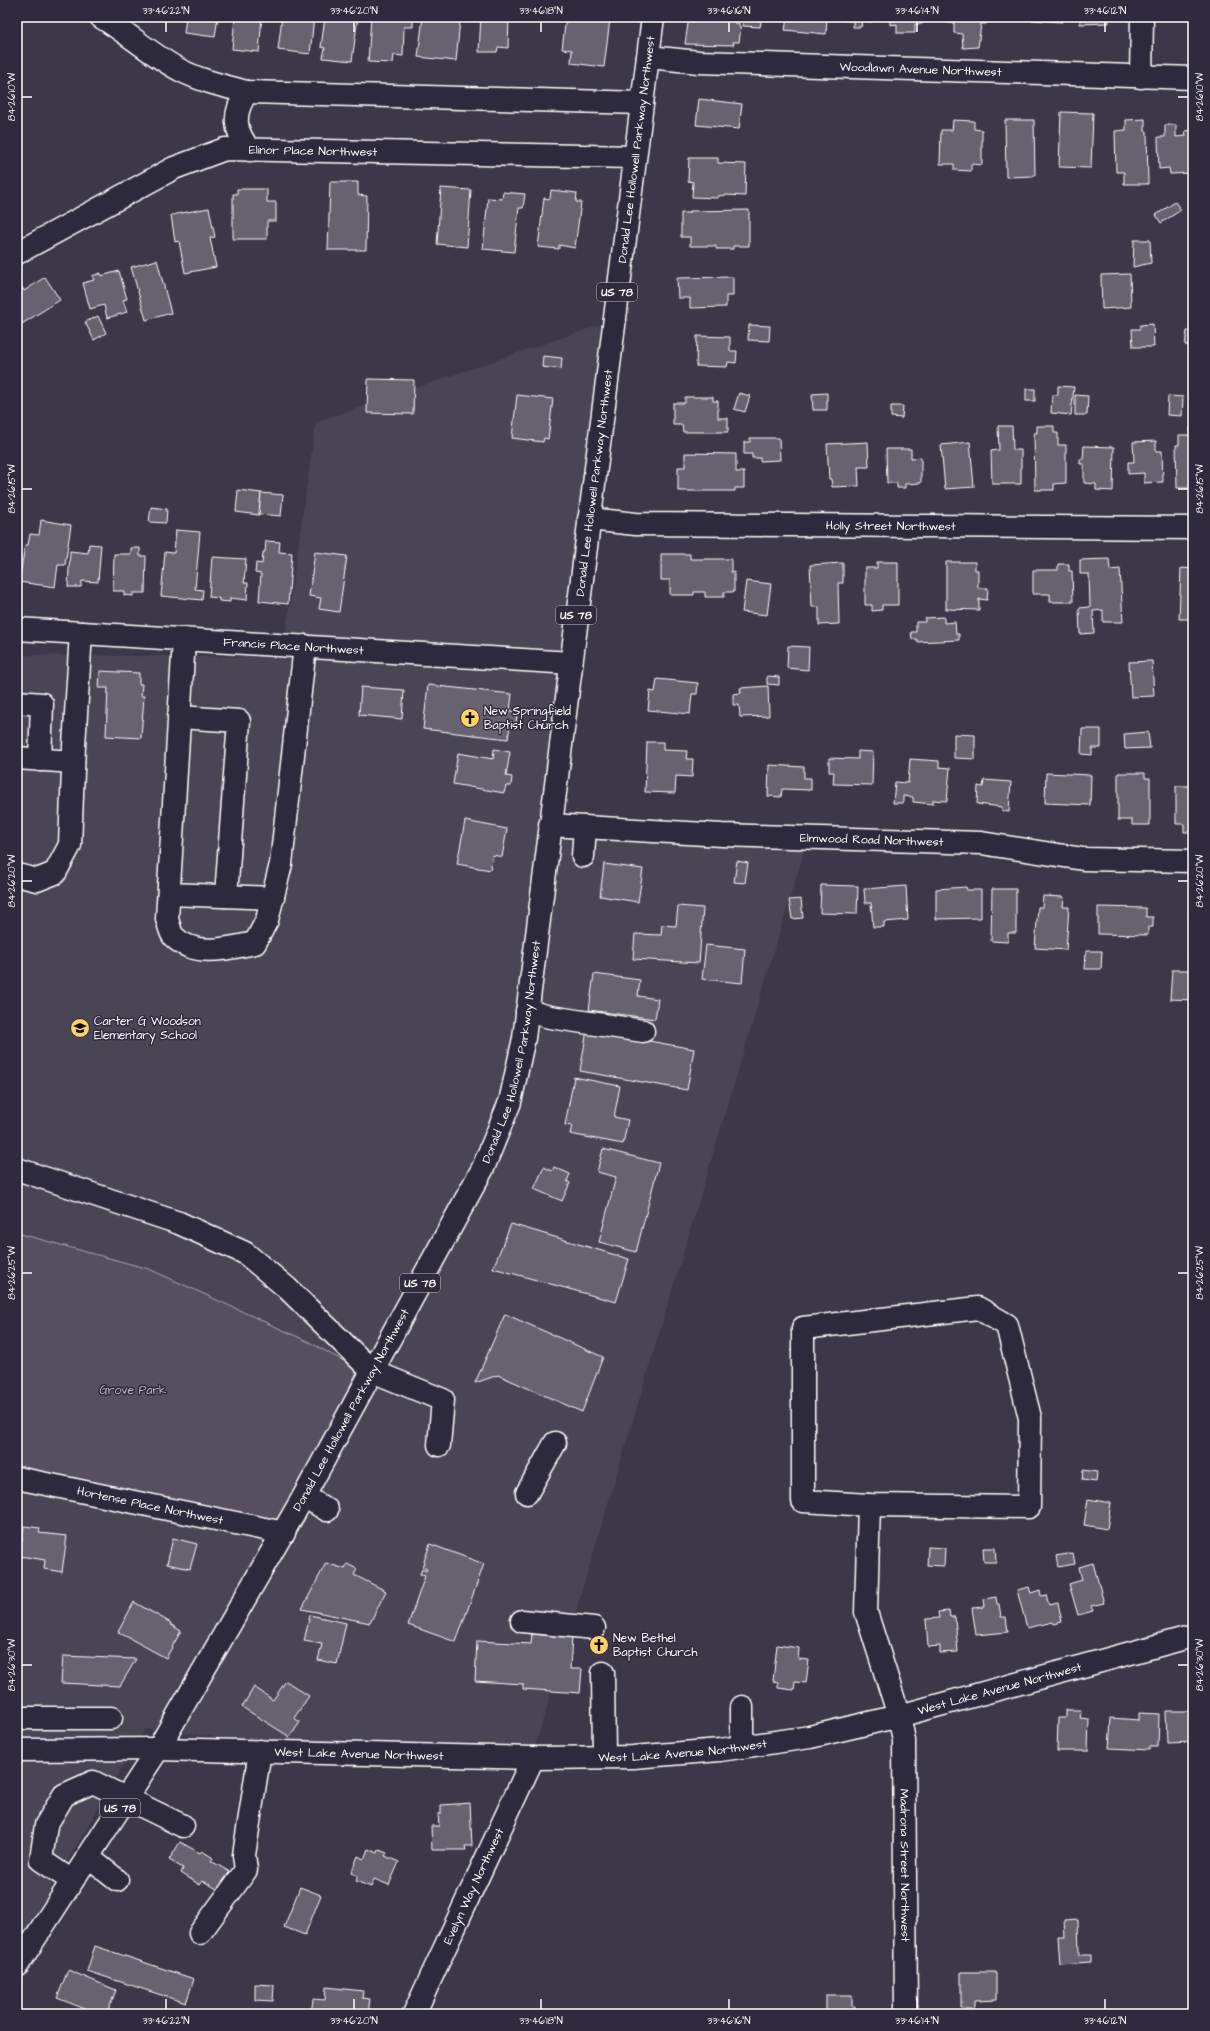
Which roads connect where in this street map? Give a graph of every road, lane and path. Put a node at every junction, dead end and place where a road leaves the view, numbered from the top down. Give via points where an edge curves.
1 (101, 17) edge
2 (653, 17) edge
3 (1142, 17) edge
4 (648, 57) junction
5 (1141, 77) junction
6 (1193, 78) edge
7 (247, 92) junction
8 (642, 104) junction
9 (250, 150) junction
10 (634, 157) junction
11 (17, 253) edge
12 (589, 519) junction
13 (1193, 528) edge
14 (17, 629) edge
15 (81, 633) junction
16 (184, 639) junction
17 (305, 646) junction
18 (571, 663) junction
19 (17, 702) edge
20 (179, 717) junction
21 (17, 758) edge
22 (40, 760) junction
23 (73, 762) junction
24 (550, 825) junction
25 (585, 827) junction
26 (583, 856) dead end
27 (1193, 861) edge
28 (17, 875) edge
29 (169, 894) junction
30 (226, 896) junction
31 (273, 898) junction
32 (528, 1011) junction
33 (643, 1031) dead end
34 (17, 1169) edge
35 (372, 1371) junction
36 (554, 1443) dead end
37 (439, 1445) dead end
38 (17, 1478) edge
39 (527, 1493) dead end
40 (304, 1496) junction
41 (869, 1505) junction
42 (327, 1510) dead end
43 (284, 1533) junction
44 (522, 1621) dead end
45 (594, 1628) dead end
46 (1193, 1636) edge
47 (604, 1673) dead end
48 (742, 1707) dead end
49 (899, 1716) junction
50 (17, 1718) edge
51 (111, 1718) dead end
52 (742, 1747) junction
53 (95, 1749) junction
54 (158, 1749) junction
55 (17, 1750) edge
56 (260, 1752) junction
57 (604, 1757) junction
58 (533, 1758) junction
59 (93, 1782) junction
60 (127, 1798) junction
61 (183, 1826) dead end
62 (88, 1857) junction
63 (117, 1880) dead end
64 (72, 1881) junction
65 (200, 1933) dead end
66 (17, 1966) edge
67 (414, 2014) edge
68 (906, 2014) edge

1 - 7 street via 179,70 205,81
2 - 4 street, Donald Lee Hollowell Parkway Northwest / US 78
3 - 5 street
4 - 5 street, Woodlawn Avenue Northwest via 699,62
4 - 8 street, Donald Lee Hollowell Parkway Northwest / US 78
5 - 6 street, Woodlawn Avenue Northwest
7 - 8 street
7 - 9 street via 241,101 236,127
8 - 10 street, Donald Lee Hollowell Parkway Northwest / US 78
9 - 10 street, Elinor Place Northwest
9 - 11 street, Elinor Place Northwest via 225,149 174,168
10 - 12 street, Donald Lee Hollowell Parkway Northwest / US 78
12 - 13 street, Holly Street Northwest via 636,524
12 - 18 street, Donald Lee Hollowell Parkway Northwest / US 78
14 - 15 street, Francis Place Northwest
15 - 16 street, Francis Place Northwest
15 - 23 street
16 - 17 street, Francis Place Northwest
16 - 20 street
17 - 18 street, Francis Place Northwest
17 - 31 street via 281,864
18 - 24 street, Donald Lee Hollowell Parkway Northwest / US 78
19 - 22 street via 42,704
20 - 29 street
20 - 30 street via 239,722
21 - 22 street
22 - 23 street
23 - 28 street via 70,844 55,873 37,880
24 - 25 street, Elmwood Road Northwest
24 - 32 street, Donald Lee Hollowell Parkway Northwest / US 78
25 - 26 street
25 - 27 street, Elmwood Road Northwest via 722,835 981,842 1083,859
29 - 30 street
29 - 31 street via 167,919 173,936 188,946 217,951 256,943 267,920
30 - 31 street
32 - 33 street via 550,1017
32 - 35 street, Donald Lee Hollowell Parkway Northwest / US 78 via 510,1102 483,1168
34 - 35 street via 179,1223 245,1253 287,1288
35 - 37 street via 443,1400
35 - 40 street, Donald Lee Hollowell Parkway Northwest / US 78
36 - 39 street
38 - 43 street, Hortense Place Northwest
40 - 42 street
40 - 43 street, Donald Lee Hollowell Parkway Northwest / US 78
41 - 41 street via 1029,1506 1030,1418 1007,1325 978,1308 803,1328 803,1501
41 - 49 street, Madrona Street Northwest via 866,1612
43 - 54 street, Donald Lee Hollowell Parkway Northwest / US 78
44 - 45 street
46 - 49 street, West Lake Avenue Northwest
47 - 57 street
48 - 52 street
49 - 52 street, West Lake Avenue Northwest via 810,1736
49 - 68 street, Madrona Street Northwest via 904,1740
50 - 51 street
52 - 57 street, West Lake Avenue Northwest via 633,1757
53 - 54 street, West Lake Avenue Northwest
53 - 55 street, West Lake Avenue Northwest
53 - 59 street
54 - 56 street, West Lake Avenue Northwest
54 - 60 street, Donald Lee Hollowell Parkway Northwest / US 78
56 - 58 street, West Lake Avenue Northwest
56 - 65 street via 244,1855 246,1870
57 - 58 street, West Lake Avenue Northwest
58 - 67 street, Evelyn Way Northwest
59 - 60 street
59 - 64 street via 64,1795 46,1825 41,1860
60 - 61 street
60 - 62 street, Donald Lee Hollowell Parkway Northwest / US 78
62 - 63 street
62 - 64 street, Donald Lee Hollowell Parkway Northwest / US 78
64 - 66 street, Donald Lee Hollowell Parkway Northwest / US 78

